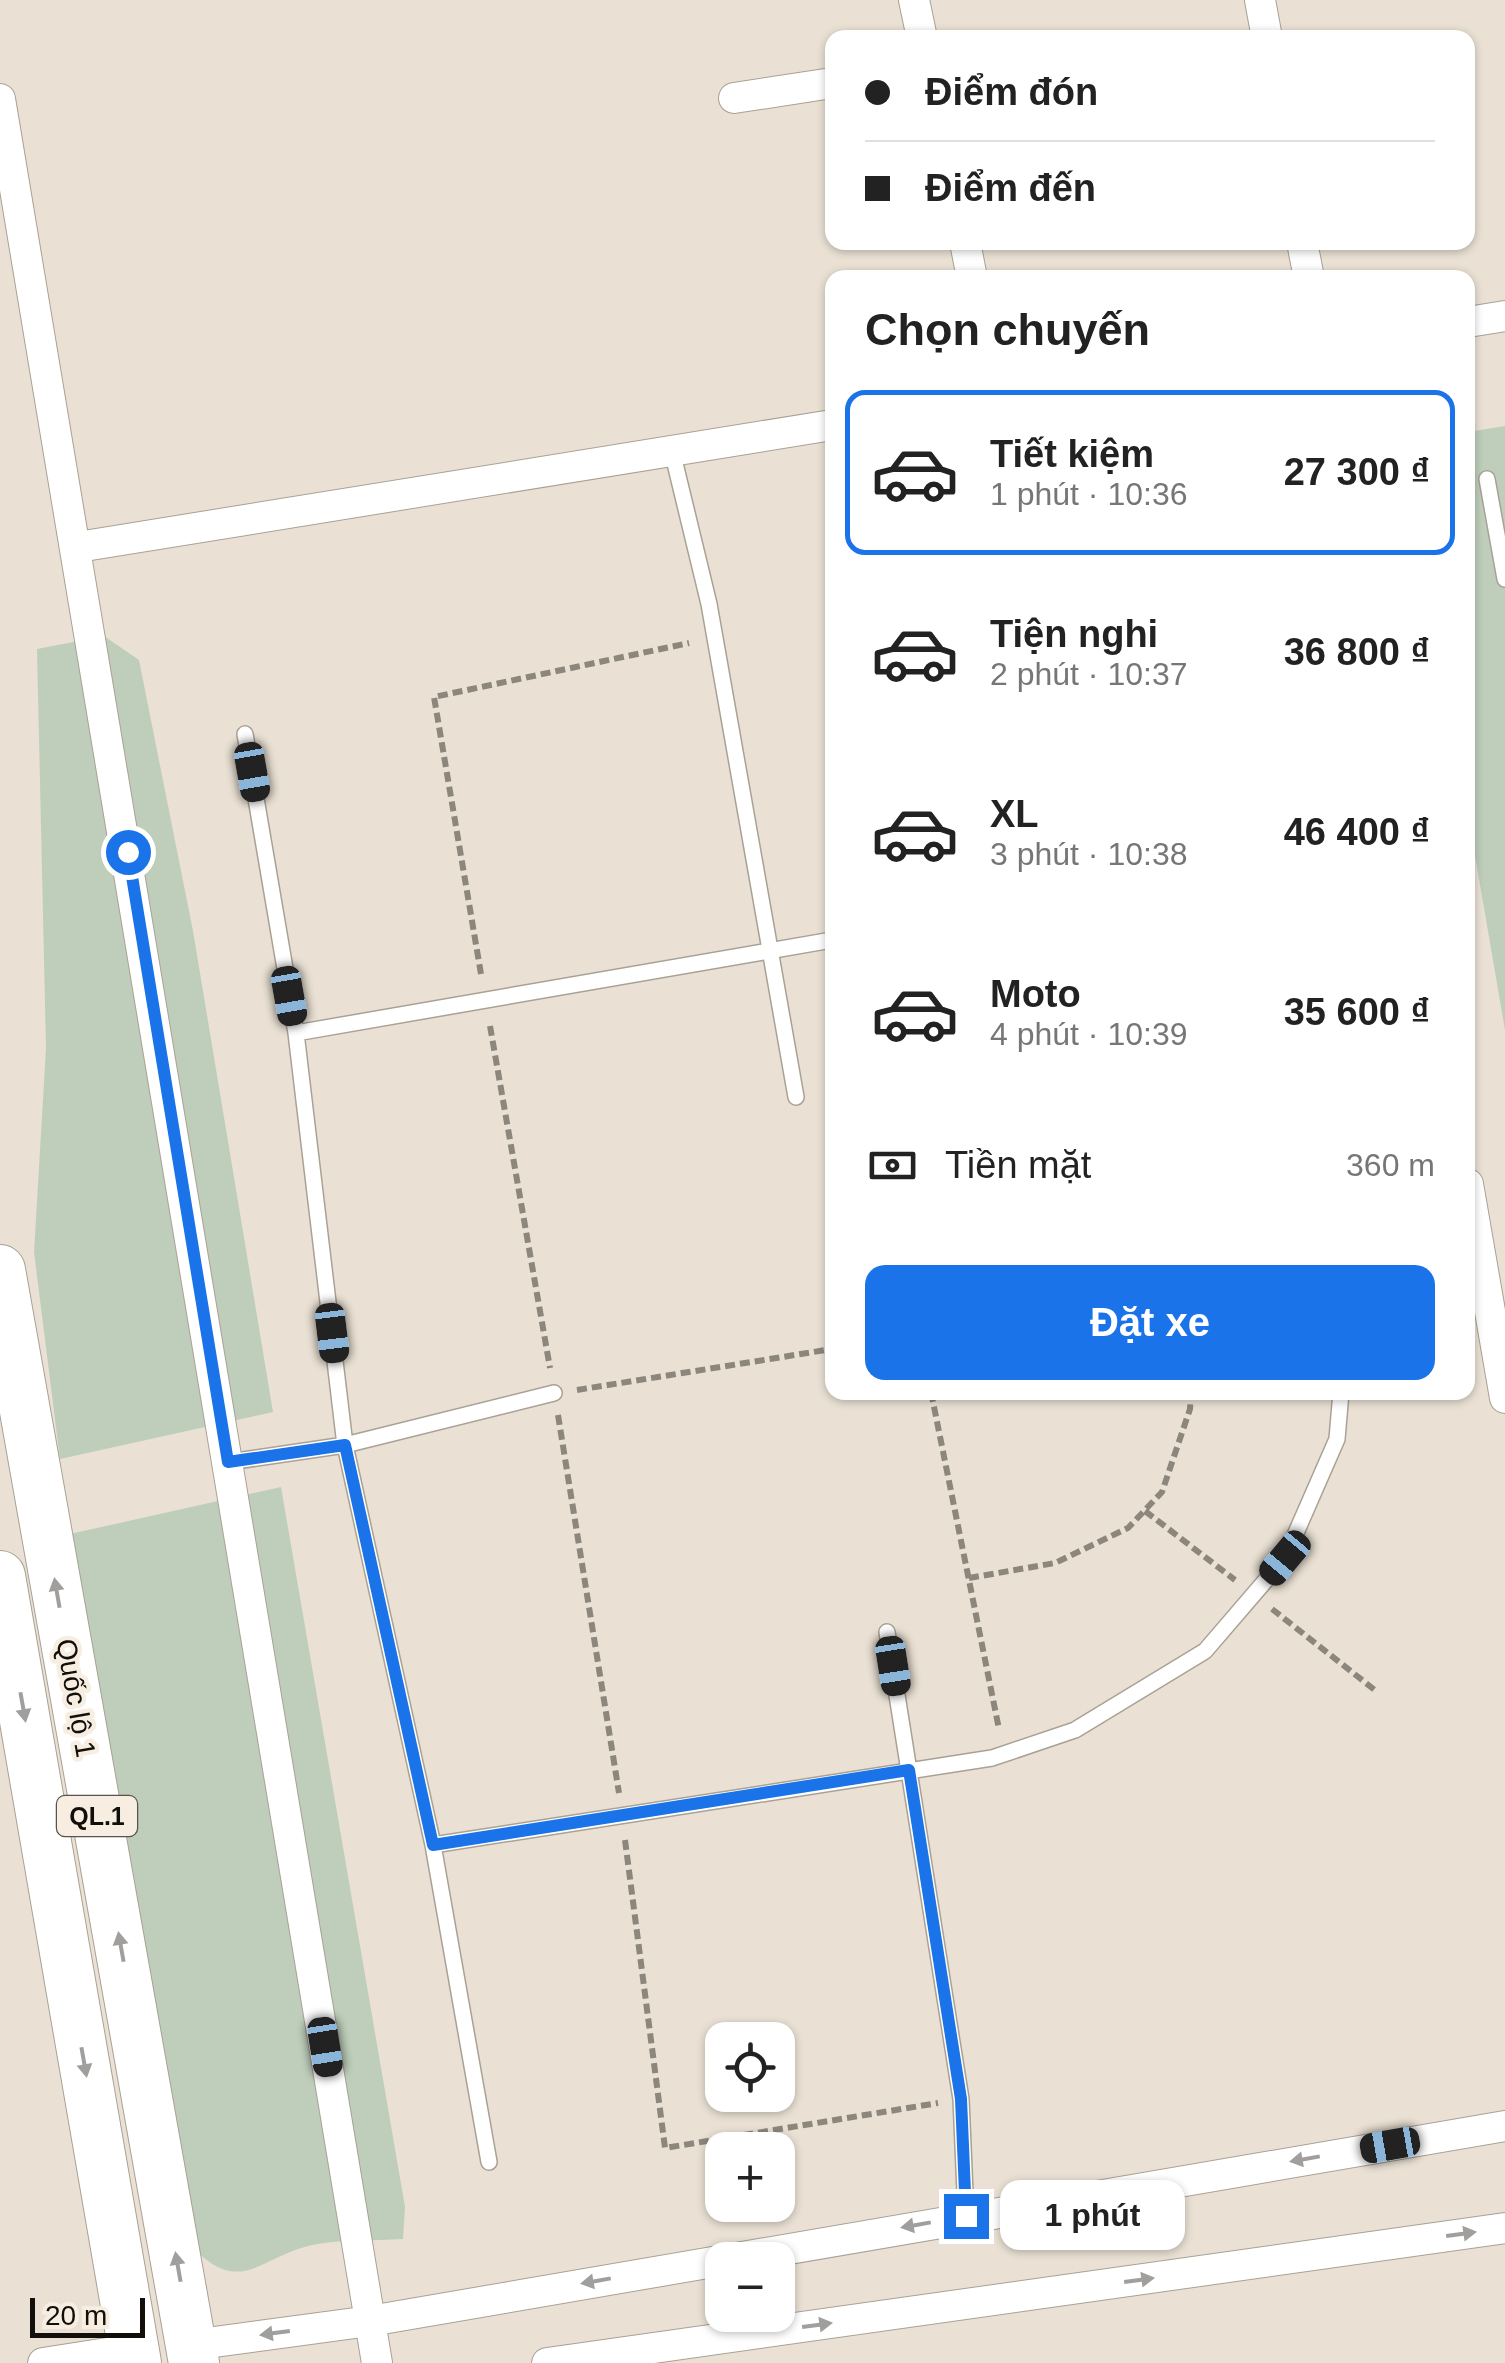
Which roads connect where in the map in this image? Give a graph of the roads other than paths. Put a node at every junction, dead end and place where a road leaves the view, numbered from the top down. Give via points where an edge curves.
1 (914, 0) edge
2 (1260, 0) edge
3 (920, 30) edge
4 (1265, 30) edge
5 (825, 84) edge
6 (734, 98) dead end
7 (0, 99) edge
8 (1505, 316) edge
9 (1475, 321) edge
10 (825, 426) edge
11 (672, 451) junction
12 (1487, 479) dead end
13 (78, 547) junction
14 (1505, 579) edge
15 (246, 734) dead end
16 (825, 941) edge
17 (768, 950) junction
18 (296, 1033) junction
19 (796, 1098) dead end
20 (1475, 1224) edge
21 (0, 1270) edge
22 (554, 1393) road end
23 (1505, 1398) edge
24 (1340, 1400) edge
25 (345, 1445) junction
26 (228, 1462) junction
27 (0, 1576) edge
28 (887, 1632) dead end
29 (909, 1770) junction
30 (433, 1845) junction
31 (1505, 2126) edge
32 (489, 2162) dead end
33 (966, 2216) junction
34 (1505, 2228) edge
35 (370, 2320) junction
36 (193, 2354) edge
37 (134, 2356) edge
38 (43, 2363) edge
39 (377, 2363) edge
40 (548, 2363) edge

1 - 3 street
2 - 4 street
5 - 6 street
7 - 13 street
8 - 9 street
10 - 11 street
11 - 13 street
11 - 17 lane via 715,638
12 - 14 lane
13 - 26 street
15 - 18 lane
16 - 17 lane
17 - 18 lane
17 - 19 lane
18 - 25 lane
20 - 23 street
36 -> 21 highway, Quốc lộ 1 / QL.1
22 - 25 lane
24 - 29 lane via 1337,1438 1285,1558 1205,1651 1075,1730 1004,1754
25 - 26 lane
25 - 30 lane
26 - 35 street
27 -> 37 highway, Quốc lộ 1 / QL.1
28 - 29 lane
29 - 30 lane
29 - 33 lane via 961,2099
30 - 32 lane
31 -> 33 street
33 -> 35 street
40 -> 34 street
35 -> 36 street
35 - 39 street
36 - 37 highway
37 - 38 street

